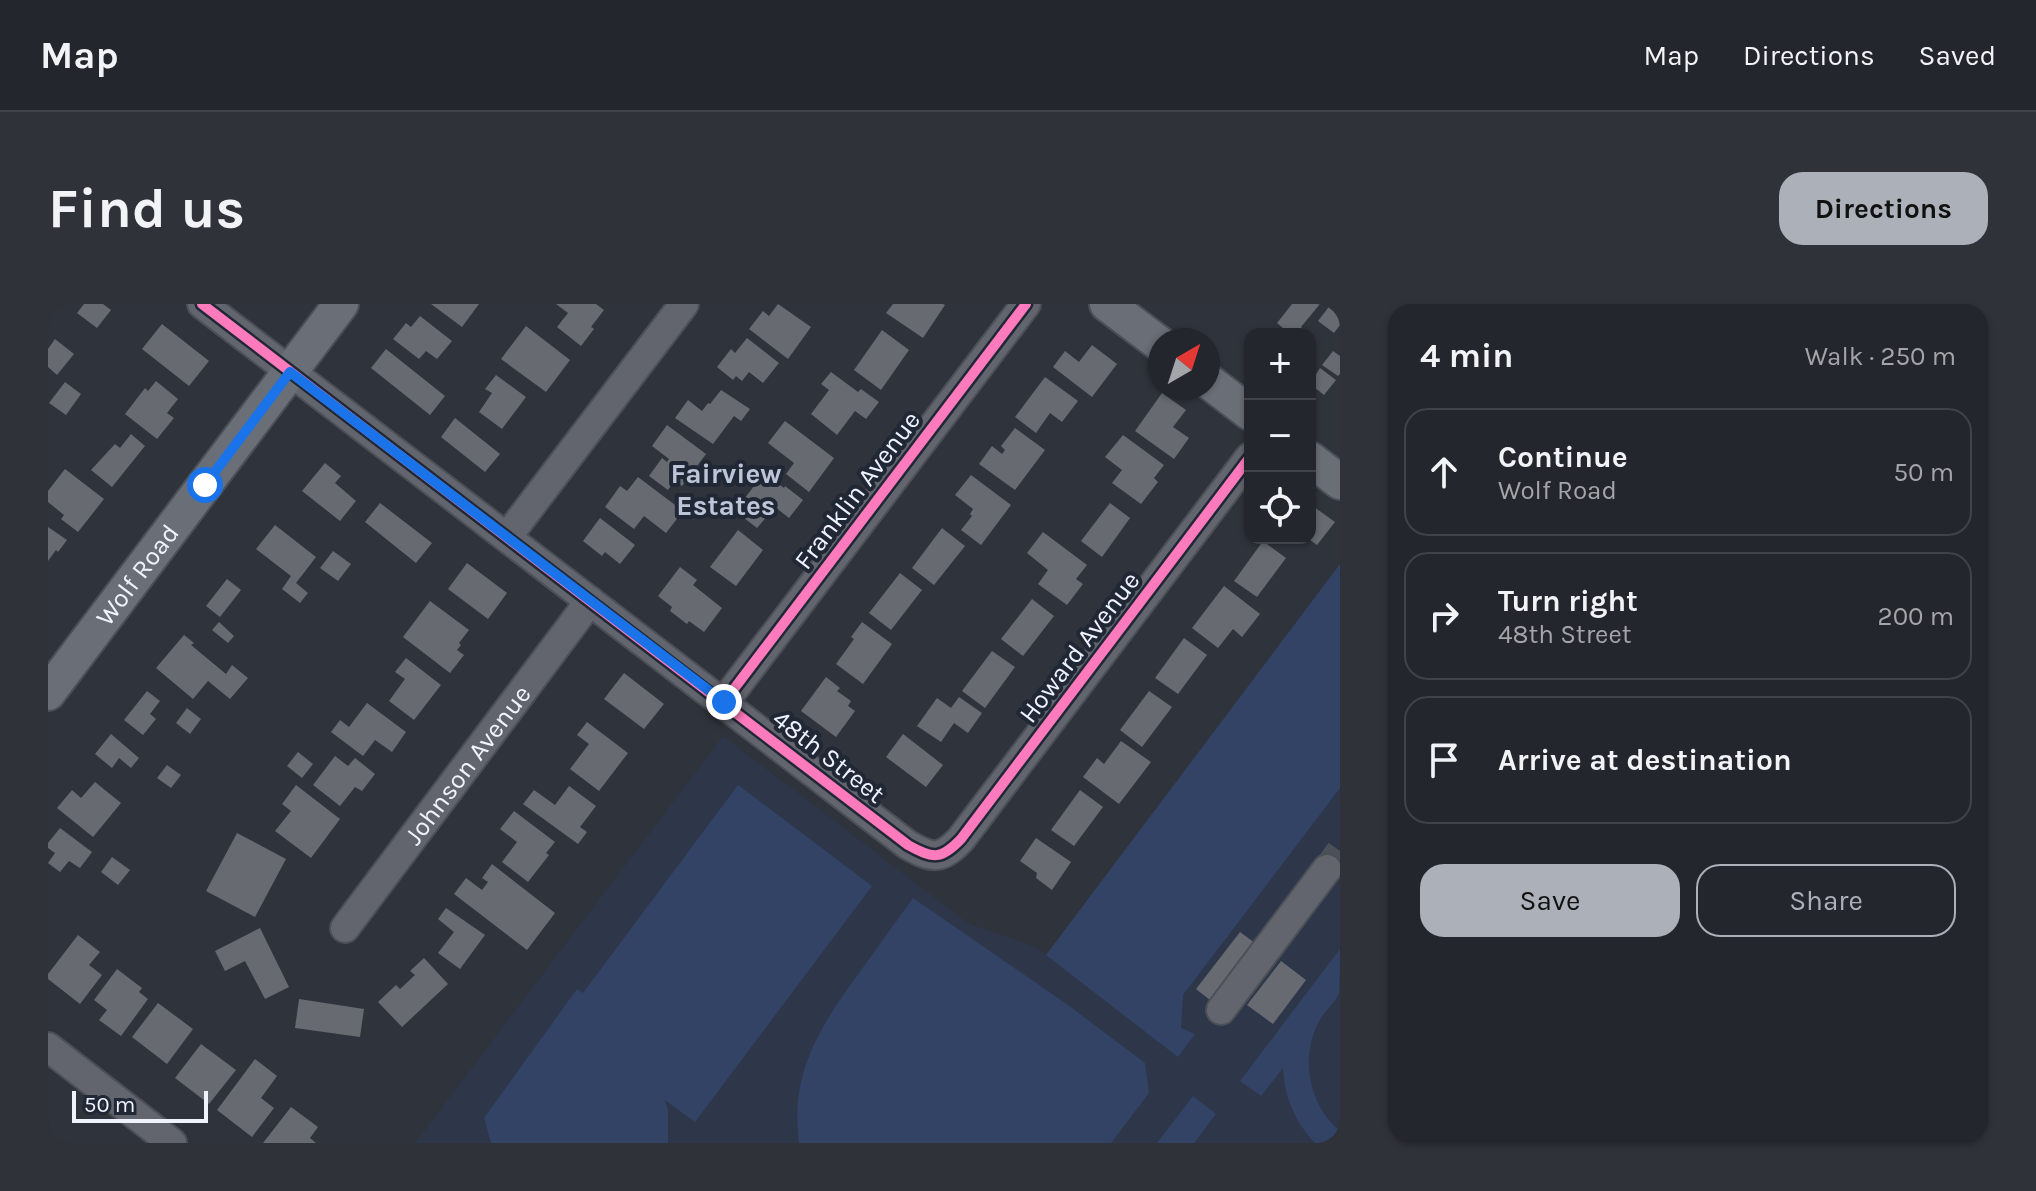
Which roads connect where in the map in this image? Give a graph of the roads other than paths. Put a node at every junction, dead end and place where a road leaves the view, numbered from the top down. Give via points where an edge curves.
1 (202, 304) edge
2 (341, 304) edge
3 (684, 304) edge
4 (1026, 304) edge
5 (1107, 304) edge
6 (1148, 335) edge
7 (290, 372) junction
8 (1220, 390) edge
9 (1244, 408) edge
10 (1316, 464) edge
11 (1244, 465) edge
12 (1340, 482) edge
13 (507, 537) junction
14 (590, 601) junction
15 (48, 693) edge
16 (724, 702) junction
17 (938, 856) joint
18 (1327, 869) tunnel mouth
19 (345, 928) dead end
20 (1221, 1010) dead end
21 (48, 1047) edge
22 (172, 1143) edge

1 - 7 street, 48th Street
2 - 7 main road, Wolf Road
3 - 13 street
4 - 16 street, Franklin Avenue
5 - 6 main road
7 - 13 street, 48th Street
7 - 15 main road, Wolf Road
8 - 9 main road
10 - 12 main road
11 - 17 street, Howard Avenue via 961,839
13 - 14 street, 48th Street
14 - 16 street, 48th Street
14 - 19 street, Johnson Avenue
16 - 17 street, 48th Street via 908,845
18 - 20 street
21 - 22 street

